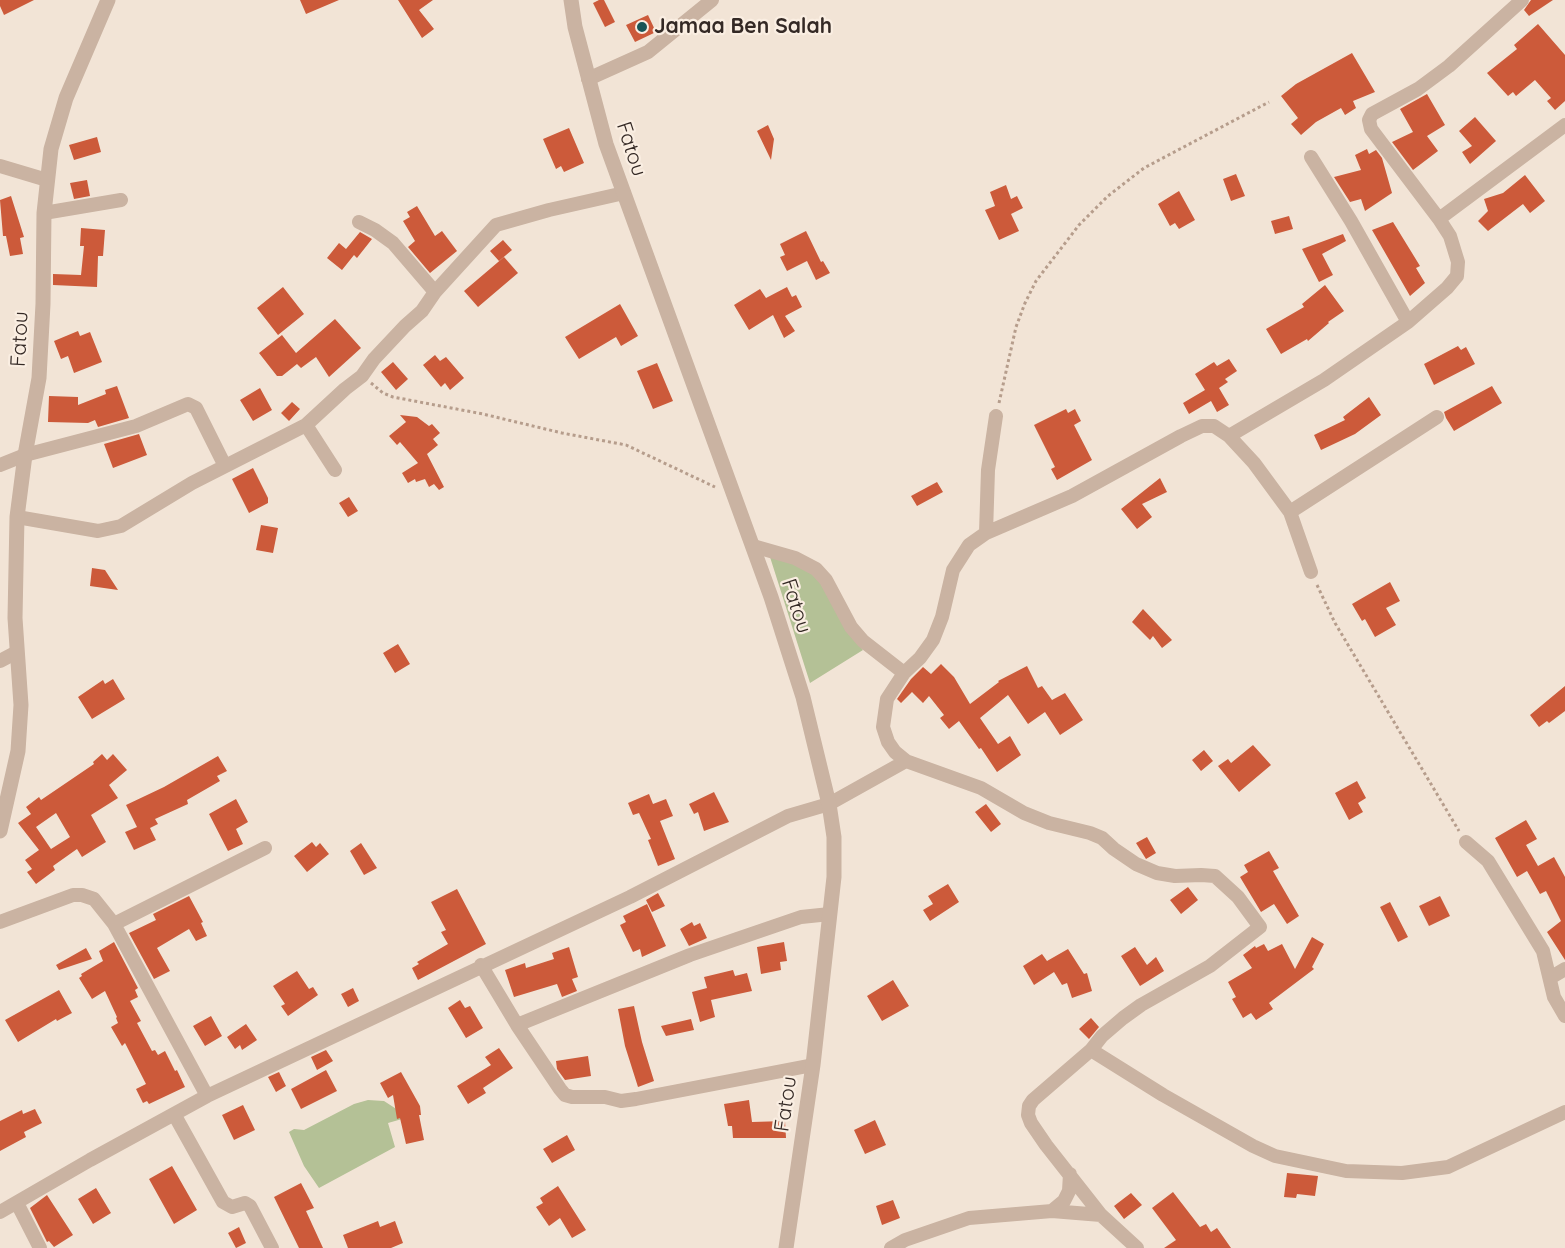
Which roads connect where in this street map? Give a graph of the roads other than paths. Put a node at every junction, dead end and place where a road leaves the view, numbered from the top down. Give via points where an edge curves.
1 (108, 0) edge
2 (571, 0) edge
3 (712, 0) edge
4 (1522, 0) edge
5 (588, 79) junction
6 (1565, 125) edge
7 (1311, 157) dead end
8 (0, 166) edge
9 (47, 180) junction
10 (624, 193) junction
11 (121, 200) dead end
12 (44, 213) junction
13 (1439, 219) junction
14 (359, 222) dead end
15 (435, 292) junction
16 (1408, 322) junction
17 (996, 416) road end
18 (1437, 417) dead end
19 (306, 425) junction
20 (1228, 436) junction
21 (25, 455) junction
22 (0, 465) edge
23 (225, 466) junction
24 (335, 470) dead end
25 (1290, 512) junction
26 (17, 517) junction
27 (986, 533) junction
28 (753, 546) junction
29 (1311, 572) road end
30 (17, 652) junction
31 (0, 661) edge
32 (903, 673) junction
33 (906, 761) junction
34 (829, 804) junction
35 (0, 831) edge
36 (1466, 842) road end
37 (265, 848) dead end
38 (830, 914) junction
39 (0, 922) edge
40 (114, 924) junction
41 (481, 965) junction
42 (1565, 969) edge
43 (1550, 978) junction
44 (1565, 1016) edge
45 (517, 1025) junction
46 (1091, 1050) junction
47 (813, 1065) junction
48 (207, 1096) junction
49 (1565, 1112) edge
50 (174, 1114) junction
51 (1070, 1174) junction
52 (17, 1203) junction
53 (1052, 1211) junction
54 (0, 1212) edge
55 (1101, 1215) junction
56 (40, 1248) edge
57 (272, 1248) edge
58 (786, 1248) edge
59 (891, 1248) edge
60 (1137, 1248) edge

1 - 9 street, Fatou via 66,98 51,149
2 - 5 street, Fatou
3 - 5 street via 648,52
4 - 13 street via 1449,66 1418,89 1371,114 1371,129
5 - 10 street, Fatou
6 - 13 street
7 - 16 street
8 - 9 street
9 - 12 street, Fatou
10 - 15 street via 496,225
10 - 28 street, Fatou
11 - 12 street
12 - 21 street, Fatou via 39,378
13 - 16 street via 1450,236 1458,262 1457,276
14 - 15 street via 393,243
15 - 19 street via 362,376
16 - 20 street via 1324,380
17 - 27 street via 988,470
18 - 25 street
19 - 23 street
19 - 24 street
20 - 25 street via 1254,463
20 - 27 street via 1214,426 1202,426 1072,496
21 - 22 street
21 - 23 street via 136,426 188,404 196,408
21 - 26 street, Fatou
23 - 26 street via 121,526 98,531
25 - 29 street
26 - 30 street, Fatou
27 - 32 street via 969,545 953,570 933,640
28 - 32 street via 795,558 816,569 851,627
28 - 34 street, Fatou via 803,697
30 - 31 street
30 - 35 street, Fatou via 21,705 18,751
32 - 33 street via 887,699 883,727 888,742
33 - 34 street
33 - 46 street via 981,788 1049,823 1102,838 1136,864 1157,873 1215,876 1238,897 1260,927 1210,966 1141,1005 1102,1036
34 - 38 street, Fatou via 834,837
34 - 41 street via 788,816 692,867
36 - 43 street via 1488,861 1544,951
37 - 40 street
38 - 45 street via 801,917 690,955
38 - 47 street, Fatou
39 - 40 street via 82,895 94,899
40 - 48 street
41 - 45 street
41 - 48 street
42 - 43 street
43 - 44 street via 1554,997
45 - 47 street via 560,1089 572,1097 621,1101
46 - 49 street via 1163,1095 1275,1156 1346,1171 1402,1173 1448,1167
46 - 51 street via 1029,1106 1031,1123
47 - 58 street, Fatou
48 - 50 street
50 - 52 street
50 - 57 street via 223,1202 232,1207 245,1203 250,1206
51 - 53 street via 1069,1191
51 - 55 street
52 - 54 street
52 - 56 street
53 - 55 street
53 - 59 street via 969,1218
55 - 60 street

